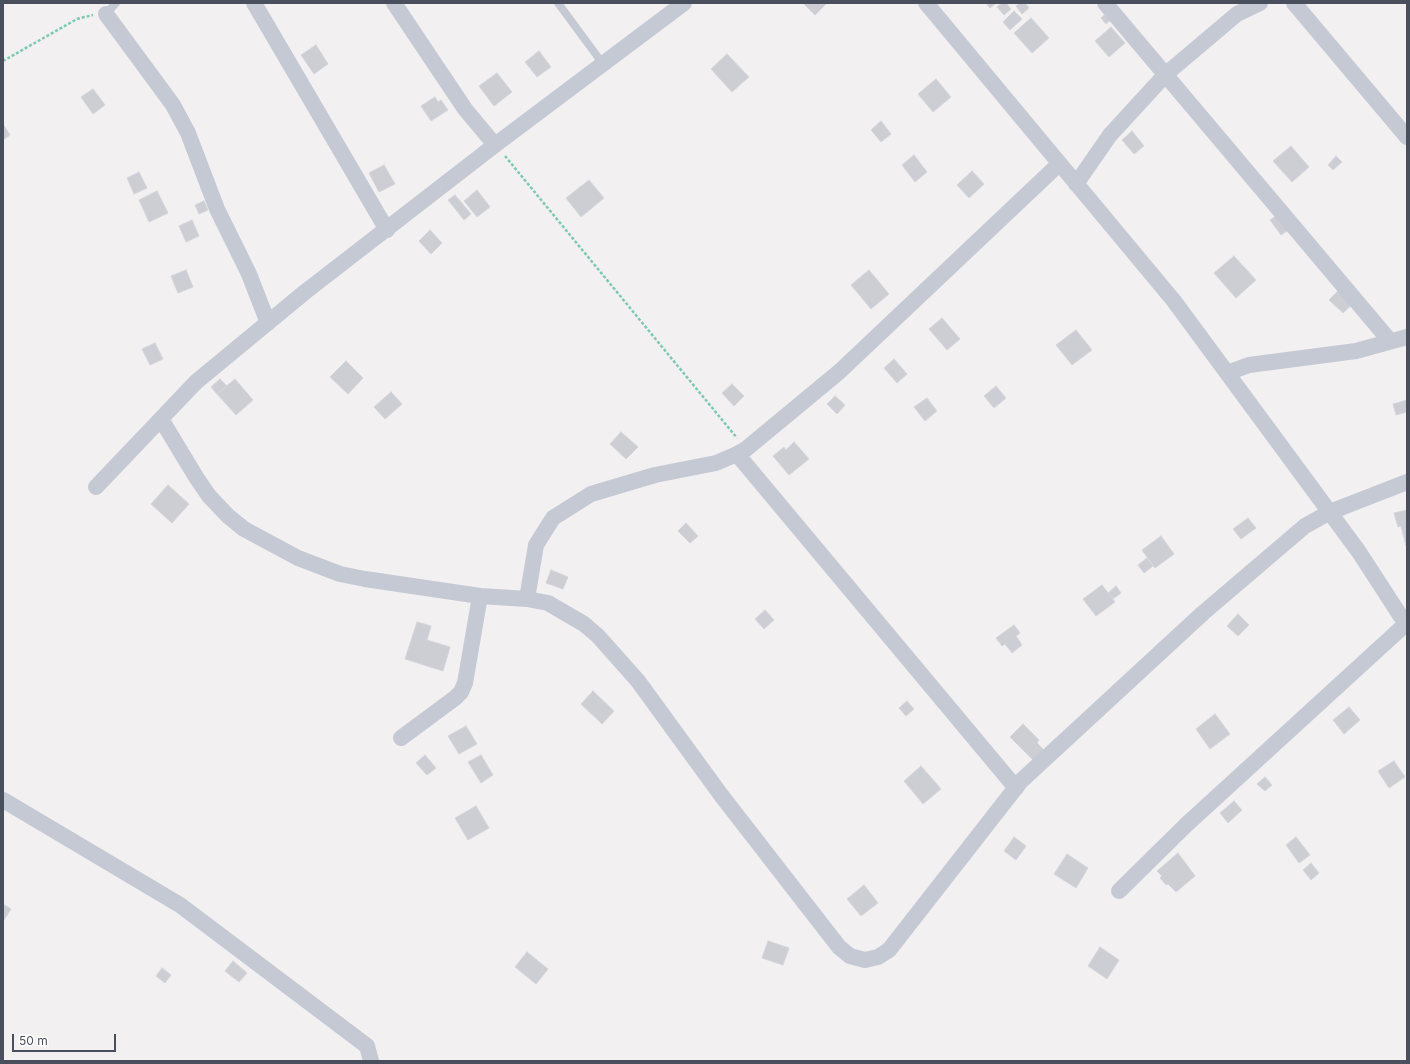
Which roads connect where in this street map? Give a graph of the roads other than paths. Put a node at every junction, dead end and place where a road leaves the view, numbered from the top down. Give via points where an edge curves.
1 (254, 3) edge
2 (394, 3) edge
3 (558, 3) edge
4 (684, 3) edge
5 (926, 3) edge
6 (1105, 3) edge
7 (1260, 3) edge
8 (1294, 3) edge
9 (111, 9) edge
10 (603, 64) junction
11 (1166, 74) junction
12 (1407, 137) edge
13 (495, 145) junction
14 (1059, 164) junction
15 (1076, 184) junction
16 (387, 230) junction
17 (268, 323) junction
18 (1407, 337) edge
19 (1390, 342) junction
20 (1227, 372) junction
21 (161, 419) junction
22 (742, 452) junction
23 (1407, 482) edge
24 (96, 487) dead end
25 (1330, 512) junction
26 (480, 596) junction
27 (527, 599) junction
28 (1406, 624) edge
29 (400, 738) dead end
30 (1016, 788) junction
31 (3, 800) edge
32 (1119, 891) dead end
33 (371, 1061) edge

1 - 16 street
2 - 13 street via 465,109
3 - 10 lane
4 - 10 street
5 - 14 street
6 - 11 street
7 - 11 street via 1237,14
8 - 12 street
9 - 17 street via 188,133 217,209 249,274
10 - 13 street
11 - 15 street via 1110,135
11 - 19 street
13 - 16 street
14 - 15 street
14 - 22 street via 839,372
15 - 20 street via 1174,301
16 - 17 street
17 - 21 street via 196,382
18 - 19 street
19 - 20 street via 1356,351 1249,365
20 - 25 street
21 - 24 street
21 - 26 street via 210,496 244,529 298,558 340,574
22 - 27 street via 716,463 655,475 591,494 553,518 536,545
22 - 30 street
23 - 25 street
25 - 28 street
25 - 30 street via 1305,526 1203,613
26 - 27 street
26 - 29 street via 465,683 461,692
27 - 30 street via 548,603 566,612 584,624 603,642 638,681 721,795 839,947 850,956 871,959 889,950
28 - 32 street via 1186,825
31 - 33 street via 180,905 367,1046

